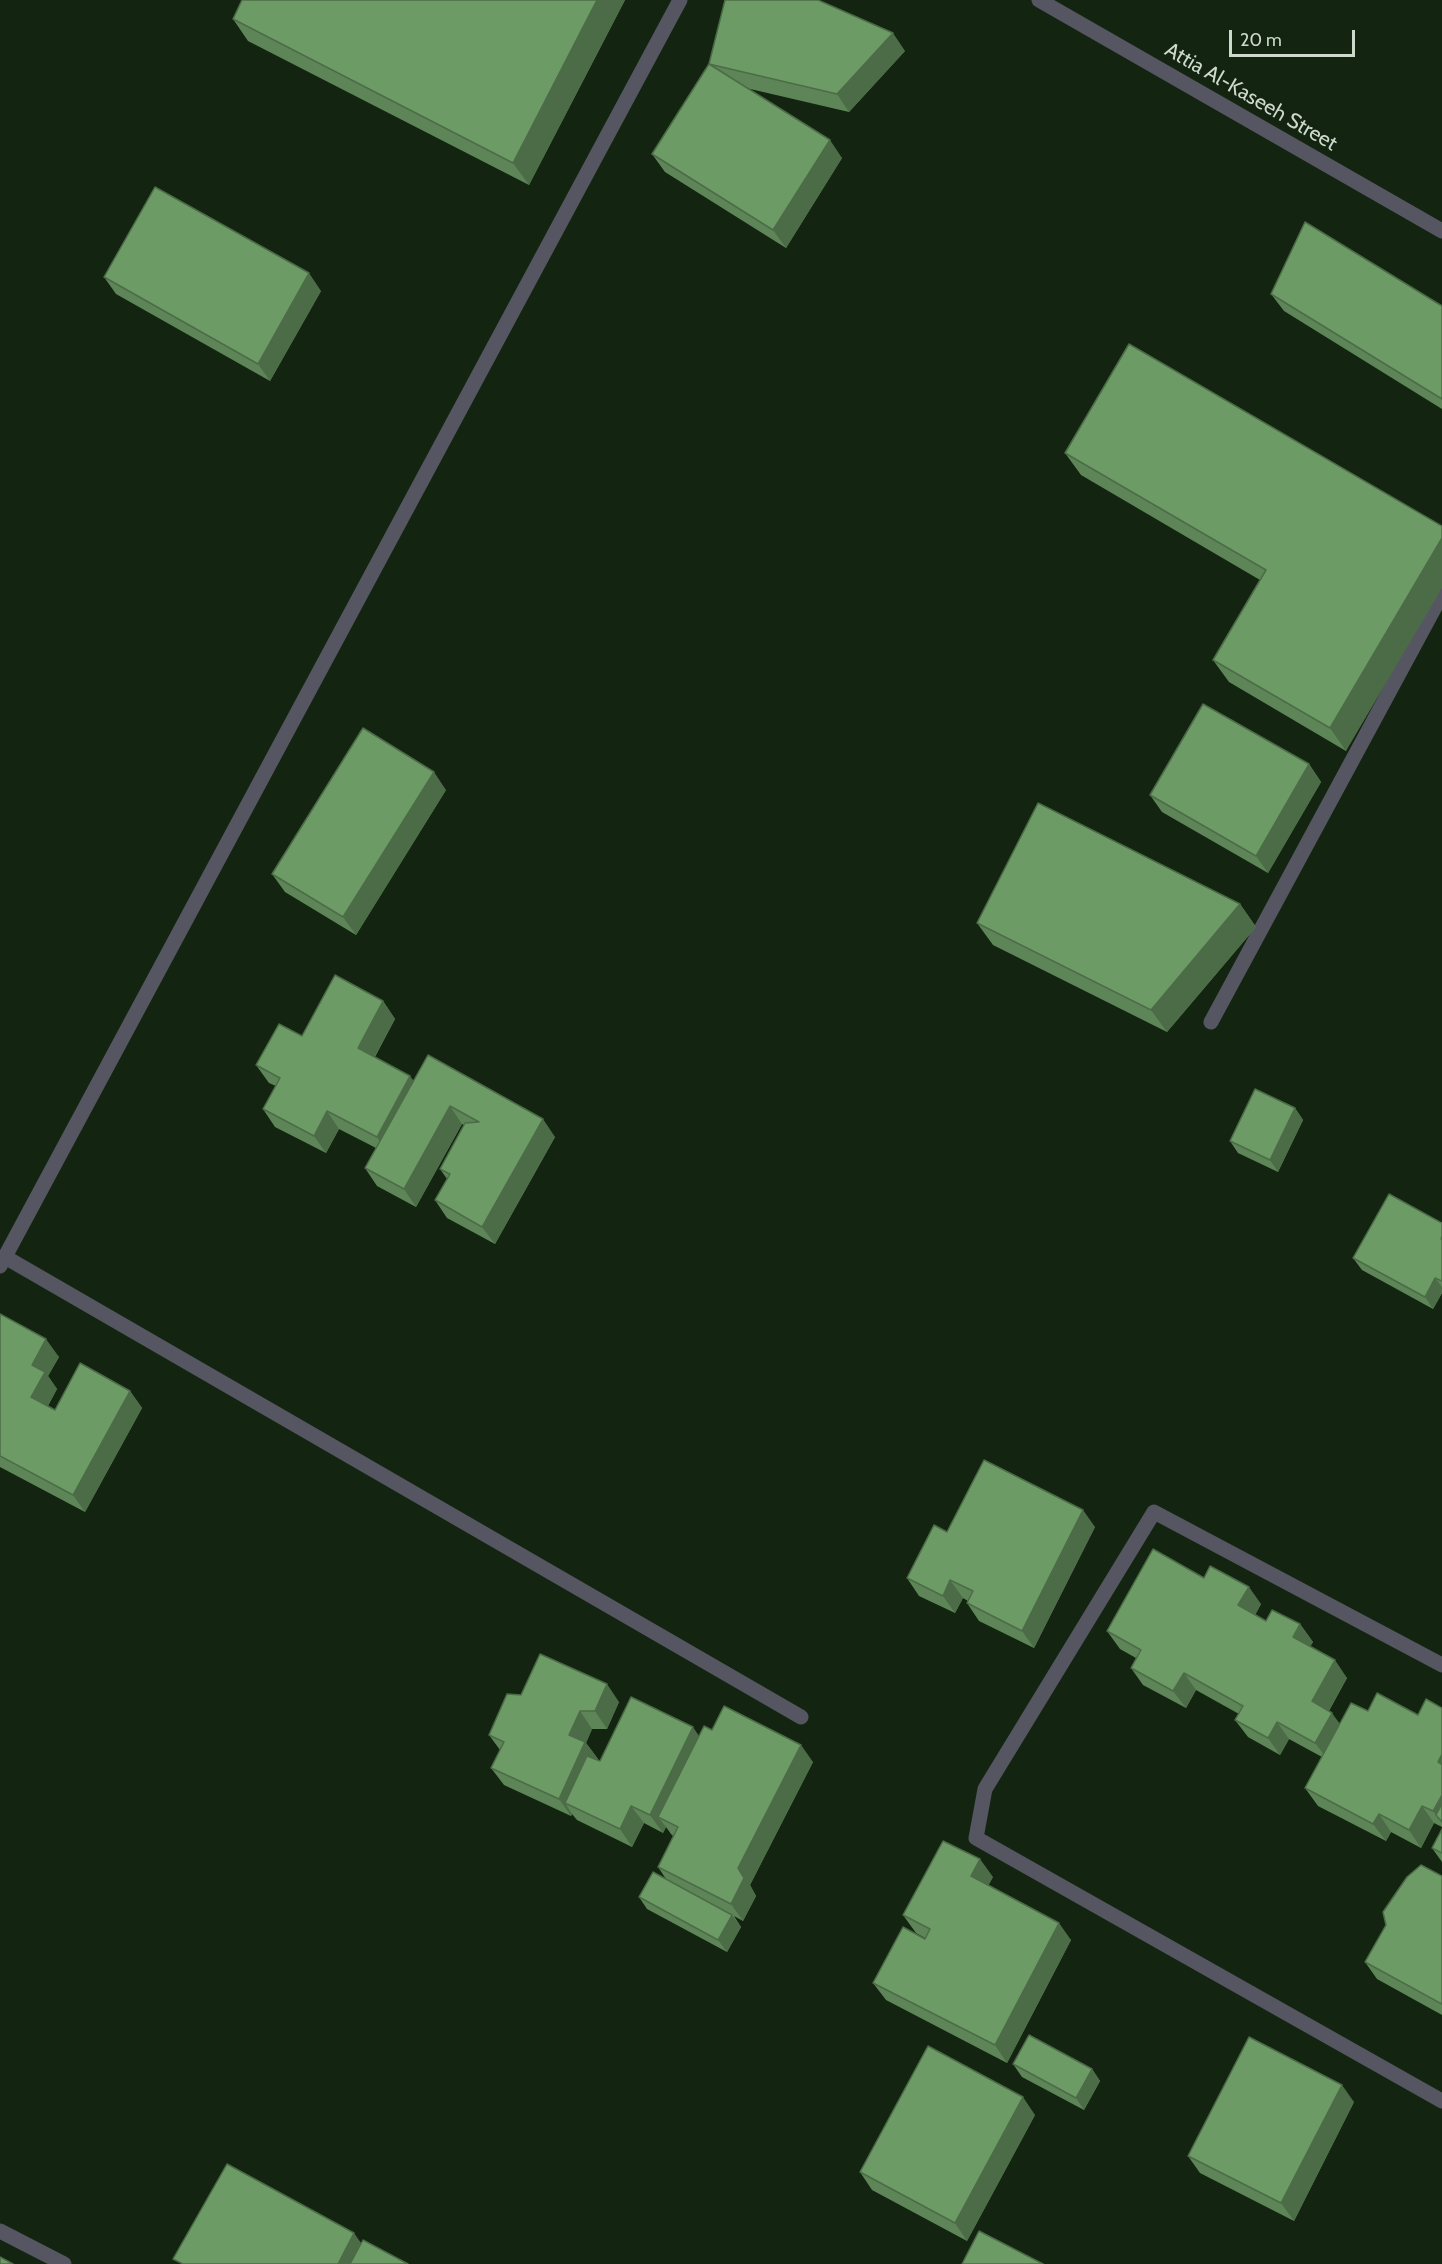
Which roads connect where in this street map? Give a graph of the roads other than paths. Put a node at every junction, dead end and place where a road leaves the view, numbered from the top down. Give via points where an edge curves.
1 (680, 0) edge
2 (1039, 0) edge
3 (1442, 231) edge
4 (1442, 594) edge
5 (1211, 1022) dead end
6 (3, 1262) edge
7 (1442, 1665) edge
8 (801, 1717) dead end
9 (1442, 2101) edge
10 (0, 2231) edge
11 (64, 2264) edge

1 - 6 street
2 - 3 street, Attia Al-Kaseeh Street
4 - 5 street
6 - 8 street
7 - 9 street via 1154,1512 985,1789 976,1838
10 - 11 street

